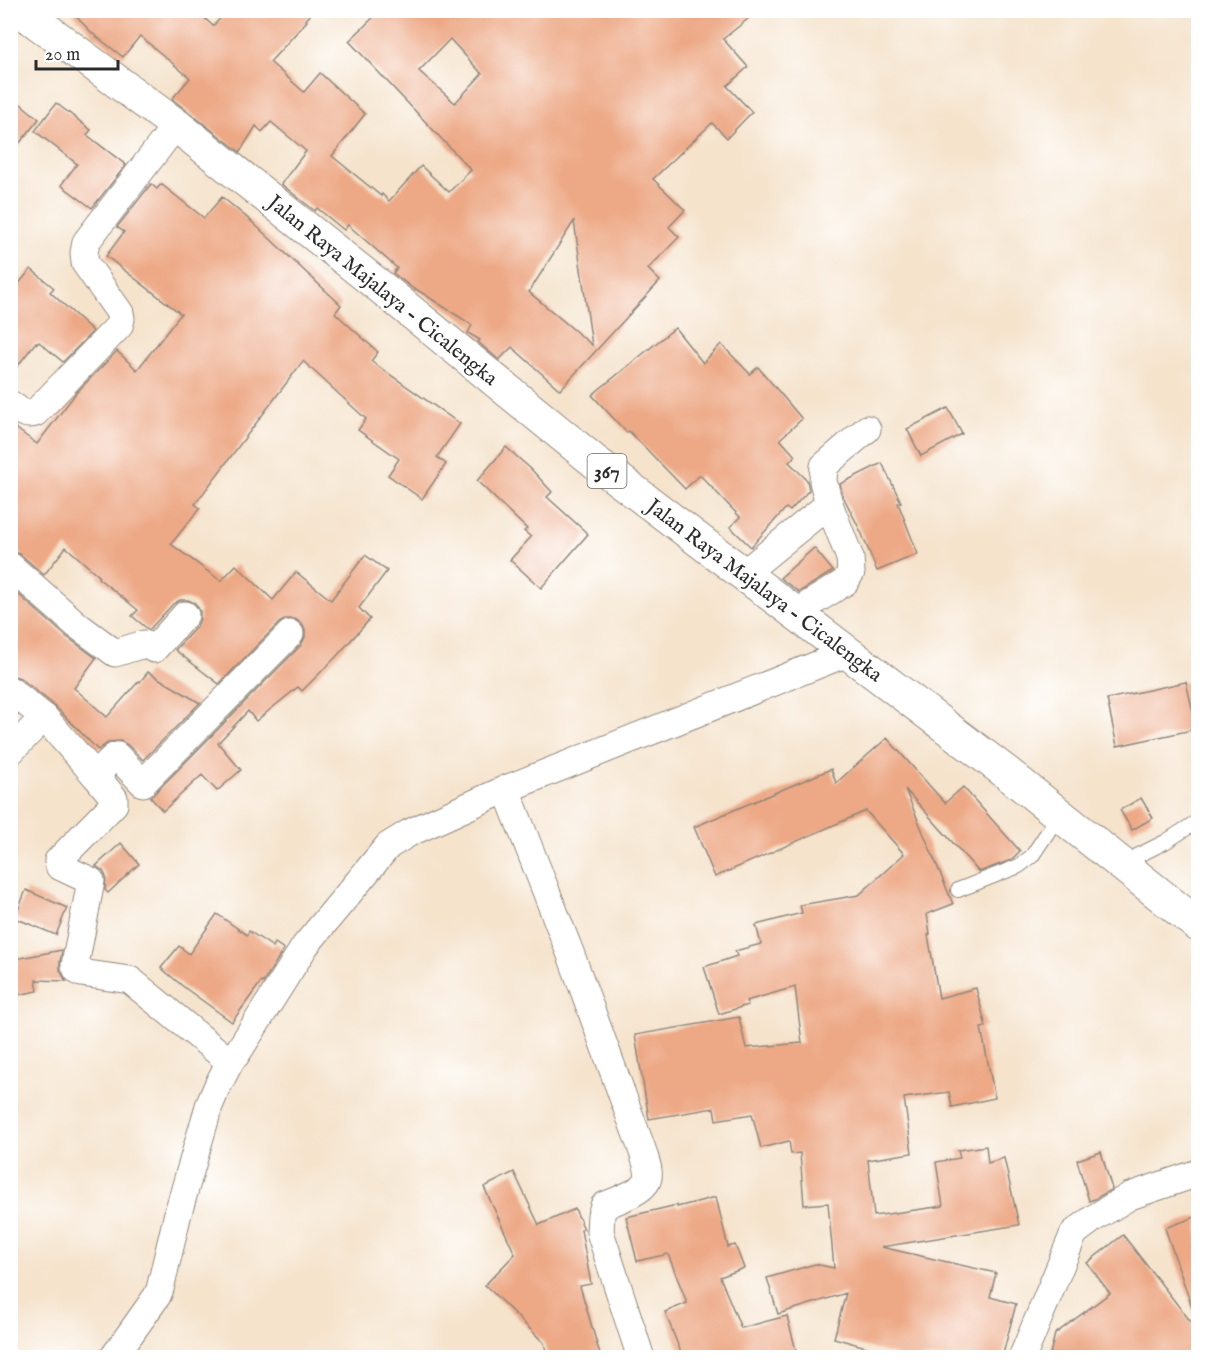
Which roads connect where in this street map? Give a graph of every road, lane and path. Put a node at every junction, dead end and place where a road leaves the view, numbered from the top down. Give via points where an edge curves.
1 (20, 16) edge
2 (176, 125) junction
3 (10, 404) edge
4 (867, 429) dead end
5 (829, 504) junction
6 (10, 566) edge
7 (742, 574) junction
8 (795, 613) junction
9 (185, 615) dead end
10 (290, 634) dead end
11 (847, 652) junction
12 (10, 690) edge
13 (44, 717) junction
14 (10, 752) edge
15 (95, 775) junction
16 (506, 789) junction
17 (1059, 815) junction
18 (1198, 821) edge
19 (1121, 864) junction
20 (958, 890) dead end
21 (1198, 925) edge
22 (234, 1056) junction
23 (1198, 1173) edge
24 (114, 1358) edge
25 (641, 1358) edge
26 (1022, 1358) edge

1 - 2 main road, Jalan Raya Majalaya - Cicalengka / 367
2 - 3 street via 86,242 85,263 120,313 119,326 32,414 24,414
2 - 7 main road, Jalan Raya Majalaya - Cicalengka / 367 via 594,461
4 - 5 street via 824,466 822,481
5 - 7 street
5 - 8 street via 850,558 851,572 845,582
6 - 9 street via 77,625 116,653 144,644 154,649
7 - 8 main road, Jalan Raya Majalaya - Cicalengka / 367
8 - 11 main road, Jalan Raya Majalaya - Cicalengka / 367
10 - 15 street via 143,783 117,756
11 - 16 street
11 - 17 main road, Jalan Raya Majalaya - Cicalengka / 367
12 - 13 street
13 - 14 street
13 - 15 street
15 - 22 street via 114,798 114,804 58,861 59,866 91,881 77,970 81,974 130,980 224,1057
16 - 22 street via 388,846 304,946
16 - 25 street via 572,955 648,1171 648,1181 640,1189 604,1206 600,1232
17 - 19 main road, Jalan Raya Majalaya - Cicalengka / 367
17 - 20 lane via 1032,856 1019,866
18 - 19 lane
19 - 21 main road, Jalan Raya Majalaya - Cicalengka / 367
22 - 24 street via 209,1106 160,1289
23 - 26 street via 1130,1196 1074,1233

